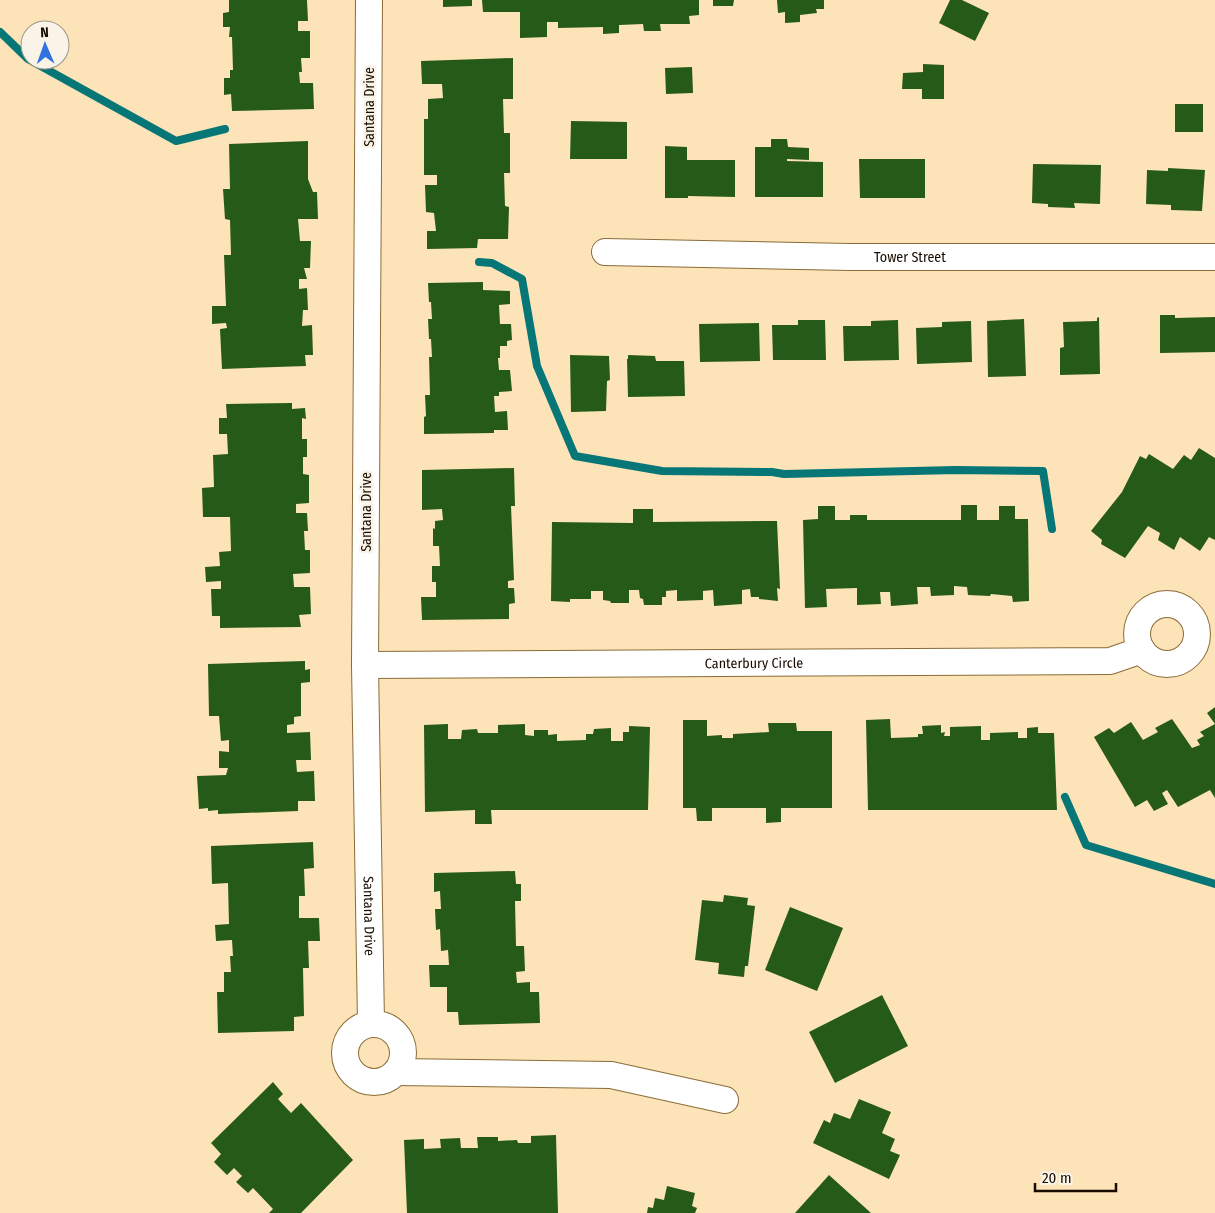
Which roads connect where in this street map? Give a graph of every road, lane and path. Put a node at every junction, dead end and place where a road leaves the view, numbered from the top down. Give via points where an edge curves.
1 (369, 0) edge
2 (605, 252) dead end
3 (1215, 257) edge
4 (1142, 650) dead end
5 (365, 665) junction
6 (371, 1023) junction
7 (396, 1072) junction
8 (725, 1100) dead end

1 - 5 street, Santana Drive
2 - 3 street, Tower Street via 850,257
4 - 5 street, Canterbury Circle via 1110,661
5 - 6 street, Santana Drive
6 - 7 street via 391,1028 398,1036 403,1055 402,1064
6 - 7 street via 354,1031 348,1038 344,1047 347,1066 353,1074 370,1082 380,1082
7 - 8 street via 611,1075

